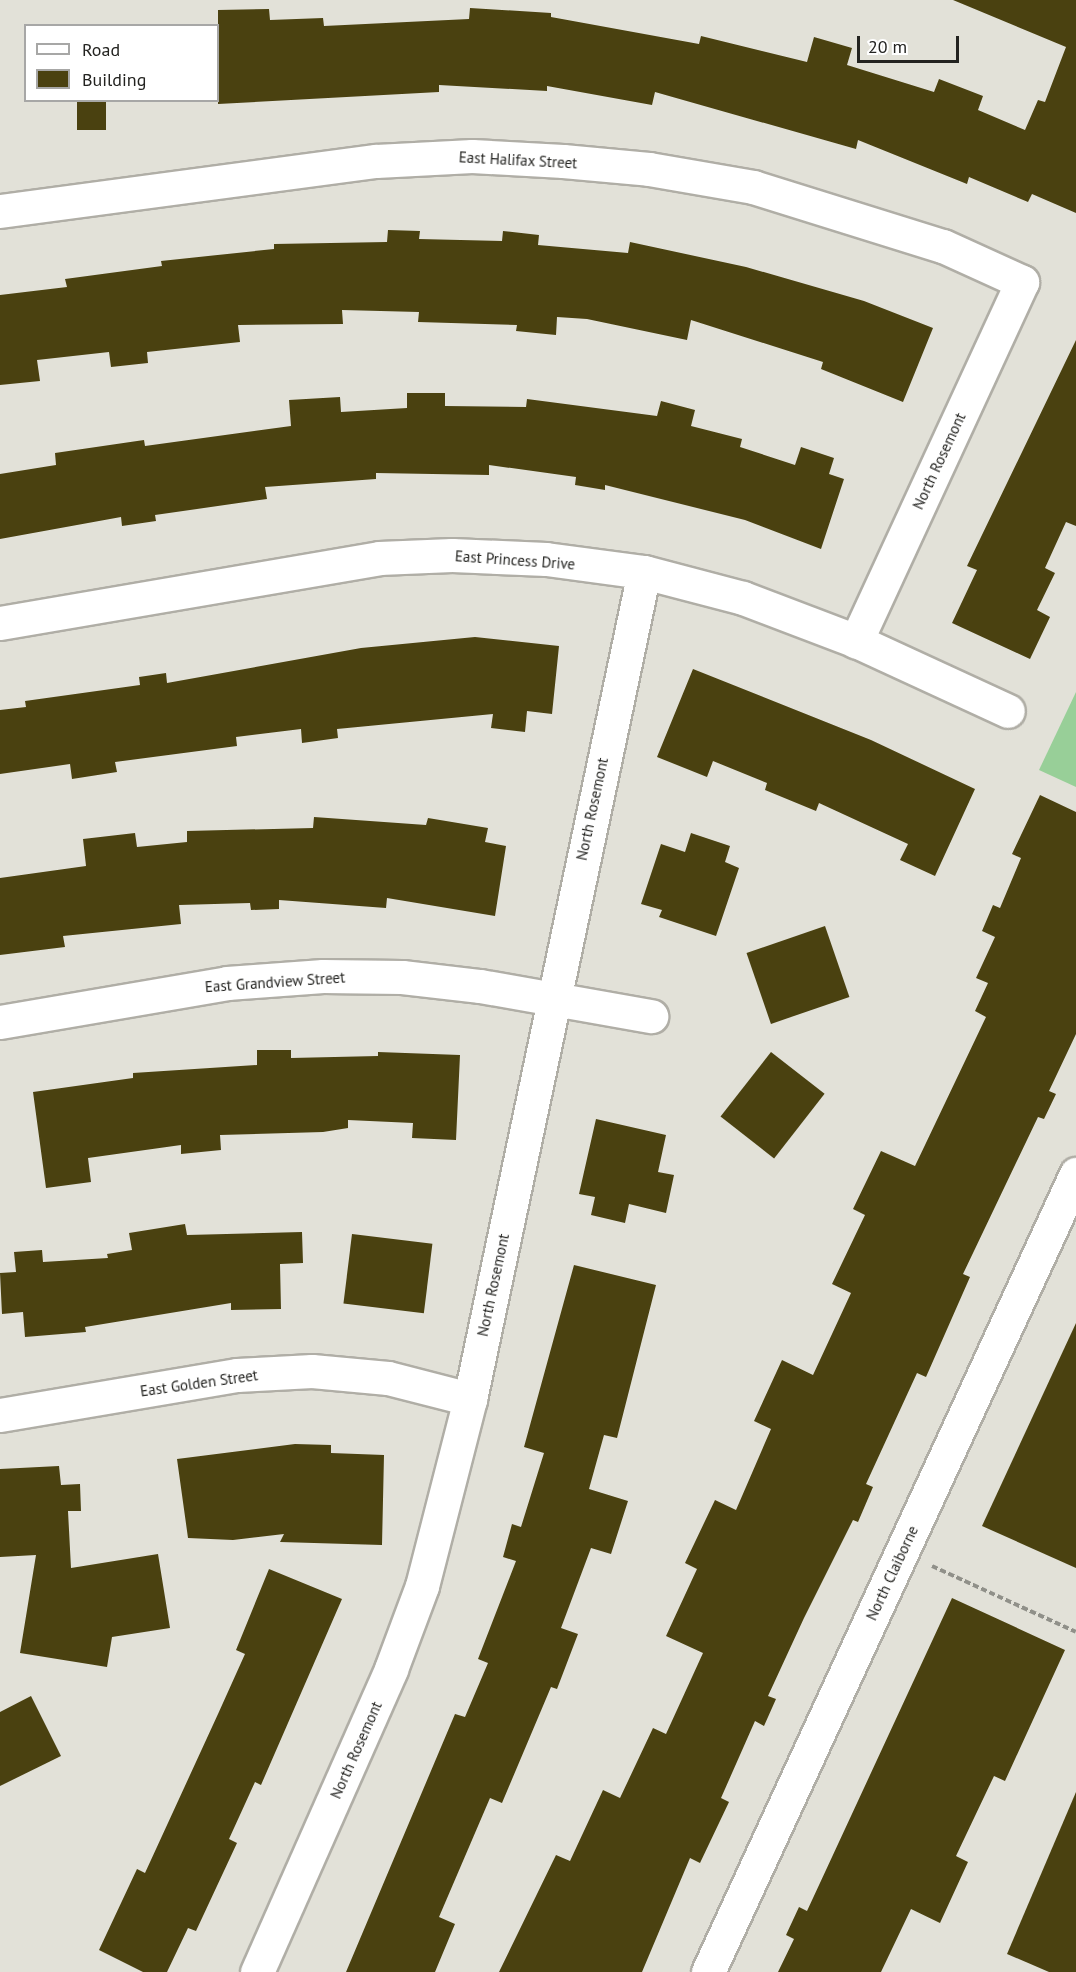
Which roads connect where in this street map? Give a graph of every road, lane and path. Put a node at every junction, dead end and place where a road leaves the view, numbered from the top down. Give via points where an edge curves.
1 (0, 211) edge
2 (1022, 282) joint
3 (644, 572) junction
4 (0, 623) edge
5 (856, 641) junction
6 (1008, 711) dead end
7 (551, 998) junction
8 (651, 1016) dead end
9 (0, 1022) edge
10 (1076, 1174) edge
11 (470, 1399) junction
12 (0, 1415) edge
13 (930, 1565) dead end
14 (1076, 1632) edge
15 (257, 1972) edge
16 (708, 1972) edge

1 - 2 street, East Halifax Street via 376,161 472,156 563,161 649,169 753,187 943,246
2 - 5 street, North Rosemont
3 - 4 street, East Princess Drive via 534,559 379,558
3 - 5 street, East Princess Drive via 743,598
3 - 7 street, North Rosemont
5 - 6 street, East Princess Drive
7 - 8 street, East Grandview Street
7 - 9 street, East Grandview Street via 402,977 323,976 227,983
7 - 11 street, North Rosemont
10 - 16 street, North Claiborne
11 - 12 street, East Golden Street via 388,1378 312,1371 237,1375
11 - 15 street, North Rosemont via 422,1586 391,1669
13 - 14 path

